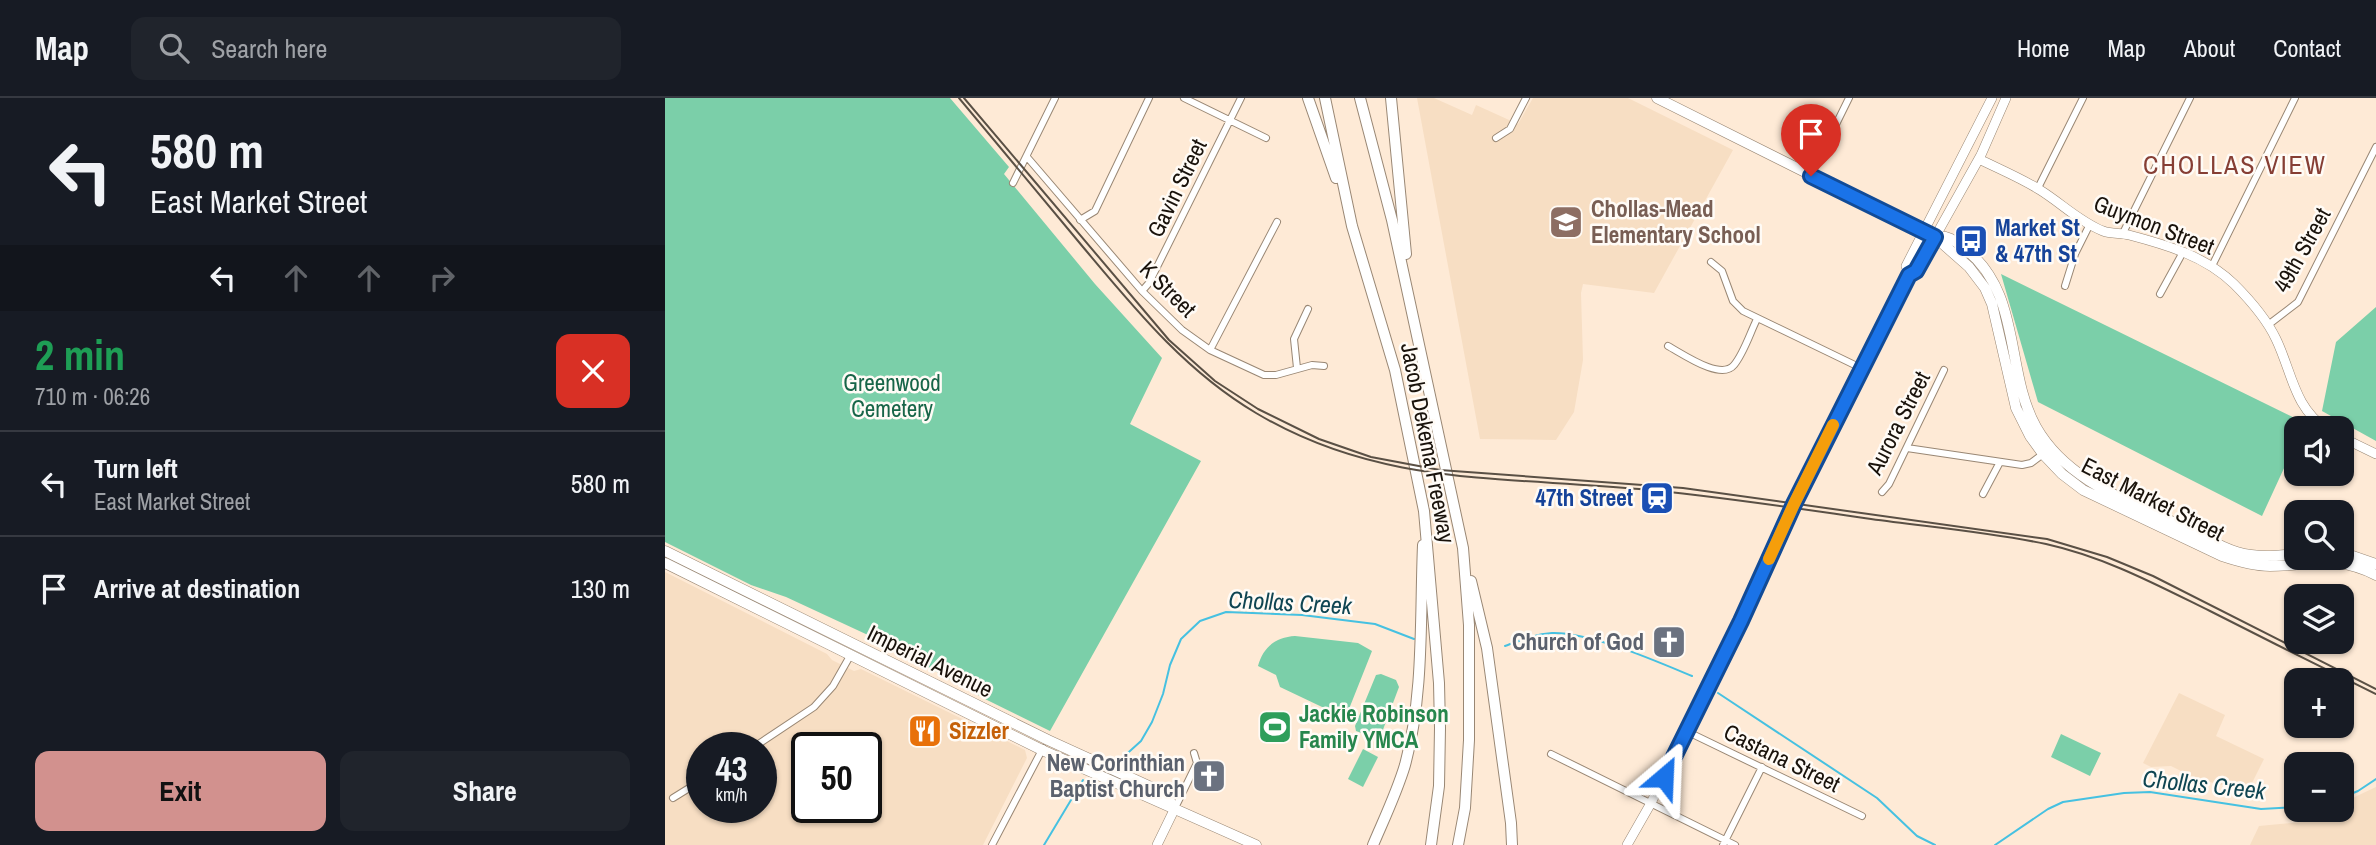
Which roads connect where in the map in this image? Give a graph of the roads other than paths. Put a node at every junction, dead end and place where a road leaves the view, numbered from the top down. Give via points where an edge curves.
1 (1055, 98) edge
2 (1150, 98) edge
3 (1184, 98) edge
4 (1241, 98) edge
5 (1308, 98) edge
6 (1325, 98) edge
7 (1360, 98) edge
8 (1391, 98) edge
9 (1526, 98) edge
10 (1657, 98) edge
11 (1849, 98) edge
12 (1992, 98) edge
13 (2006, 98) edge
14 (2083, 98) edge
15 (2190, 98) edge
16 (2295, 98) edge
17 (1230, 120) junction
18 (1266, 138) dead end
19 (1496, 138) dead end
20 (2376, 146) edge
21 (1027, 157) junction
22 (1979, 159) junction
23 (1811, 176) junction
24 (1013, 183) dead end
25 (2038, 188) junction
26 (1080, 220) junction
27 (1277, 222) dead end
28 (2091, 225) junction
29 (1352, 226) junction
30 (1924, 231) junction
31 (2123, 233) junction
32 (1935, 237) junction
33 (2183, 252) junction
34 (1711, 262) dead end
35 (2212, 266) junction
36 (1909, 275) junction
37 (2065, 286) dead end
38 (1142, 291) junction
39 (2160, 294) dead end
40 (1308, 309) dead end
41 (1412, 313) junction
42 (1757, 319) junction
43 (2268, 325) junction
44 (1668, 346) dead end
45 (1210, 349) junction
46 (1324, 366) dead end
47 (1297, 368) junction
48 (1861, 368) junction
49 (1944, 370) dead end
50 (2311, 416) edge
51 (2354, 443) edge
52 (1907, 449) junction
53 (2043, 454) junction
54 (2376, 454) edge
55 (2000, 461) junction
56 (2088, 481) junction
57 (1882, 492) dead end
58 (1983, 494) dead end
59 (1424, 511) junction
60 (1463, 548) junction
61 (665, 551) edge
62 (2284, 555) edge
63 (2354, 556) edge
64 (665, 563) edge
65 (2376, 564) edge
66 (2376, 575) edge
67 (850, 656) junction
68 (1686, 731) junction
69 (776, 732) edge
70 (1048, 740) junction
71 (1042, 750) junction
72 (1194, 753) dead end
73 (1551, 754) dead end
74 (1762, 767) junction
75 (686, 790) edge
76 (673, 798) dead end
77 (1651, 803) junction
78 (1175, 808) junction
79 (1862, 816) dead end
80 (1724, 843) edge
81 (992, 845) edge
82 (1157, 845) edge
83 (1256, 845) edge
84 (1373, 845) edge
85 (1431, 845) edge
86 (1458, 845) edge
87 (1512, 845) edge
88 (1627, 845) edge
89 (1735, 845) edge

1 - 21 street
2 - 26 street via 1095,211
3 - 17 street
4 - 17 street, Gavin Street
5 - 29 highway
6 - 29 highway, Jacob Dekema Freeway
7 - 41 highway, Jacob Dekema Freeway
8 - 41 highway
9 - 19 street via 1510,130
10 - 23 main road, East Market Street
11 - 23 street
12 - 30 main road
13 - 22 main road
14 - 25 street
15 - 31 street
16 - 35 street
17 - 18 street
17 - 38 street, Gavin Street
20 - 43 street, 49th Street via 2298,302
21 - 24 street
21 - 26 street, K Street
22 - 25 main road, Guymon Street
22 - 32 main road
23 - 30 main road, East Market Street
25 - 28 main road, Guymon Street
26 - 38 street, K Street
27 - 45 street
28 - 31 main road, Guymon Street
28 - 37 street
29 - 59 highway, Jacob Dekema Freeway via 1395,370
30 - 32 main road, East Market Street
30 - 36 main road via 1906,266
31 - 33 main road, Guymon Street
32 - 36 main road via 1916,271
32 - 53 main road, East Market Street via 1986,288 2016,408
32 - 56 main road, East Market Street via 1955,241 1992,278 2004,303 2036,427
33 - 35 main road, Guymon Street
33 - 39 street
34 - 42 street via 1723,271 1733,301
35 - 43 main road, Guymon Street via 2251,302
36 - 48 main road
38 - 45 street, K Street via 1182,330
40 - 47 street via 1294,339
41 - 60 highway, Jacob Dekema Freeway
42 - 44 street via 1728,371 1717,371
42 - 48 street
43 - 50 main road, Guymon Street
45 - 47 street, K Street via 1264,375
46 - 47 street, K Street
48 - 68 main road
49 - 52 street, Aurora Street
51 - 54 main road
52 - 55 street
52 - 57 street, Aurora Street
53 - 55 street via 2022,465
53 - 56 main road
53 - 66 main road, East Market Street via 2083,490 2222,556 2260,565 2336,562
55 - 58 street
56 - 62 main road, East Market Street via 2235,552
59 - 84 highway via 1417,696 1404,766
59 - 85 highway, Jacob Dekema Freeway via 1440,717 1439,786
60 - 86 highway, Jacob Dekema Freeway via 1469,625 1469,740
60 - 87 highway via 1487,648
61 - 70 main road, Imperial Avenue
63 - 65 main road
64 - 67 main road, Imperial Avenue
67 - 69 street via 814,707
67 - 71 main road, Imperial Avenue
68 - 74 street, Castana Street
68 - 77 main road
70 - 71 street
70 - 78 main road, Imperial Avenue via 1162,792
71 - 78 main road, Imperial Avenue
71 - 81 street
72 - 78 street via 1197,763
73 - 77 street
74 - 79 street, Castana Street
74 - 80 street
75 - 76 street
77 - 80 street
77 - 88 main road
78 - 82 main road
78 - 83 main road, Imperial Avenue
80 - 89 street

